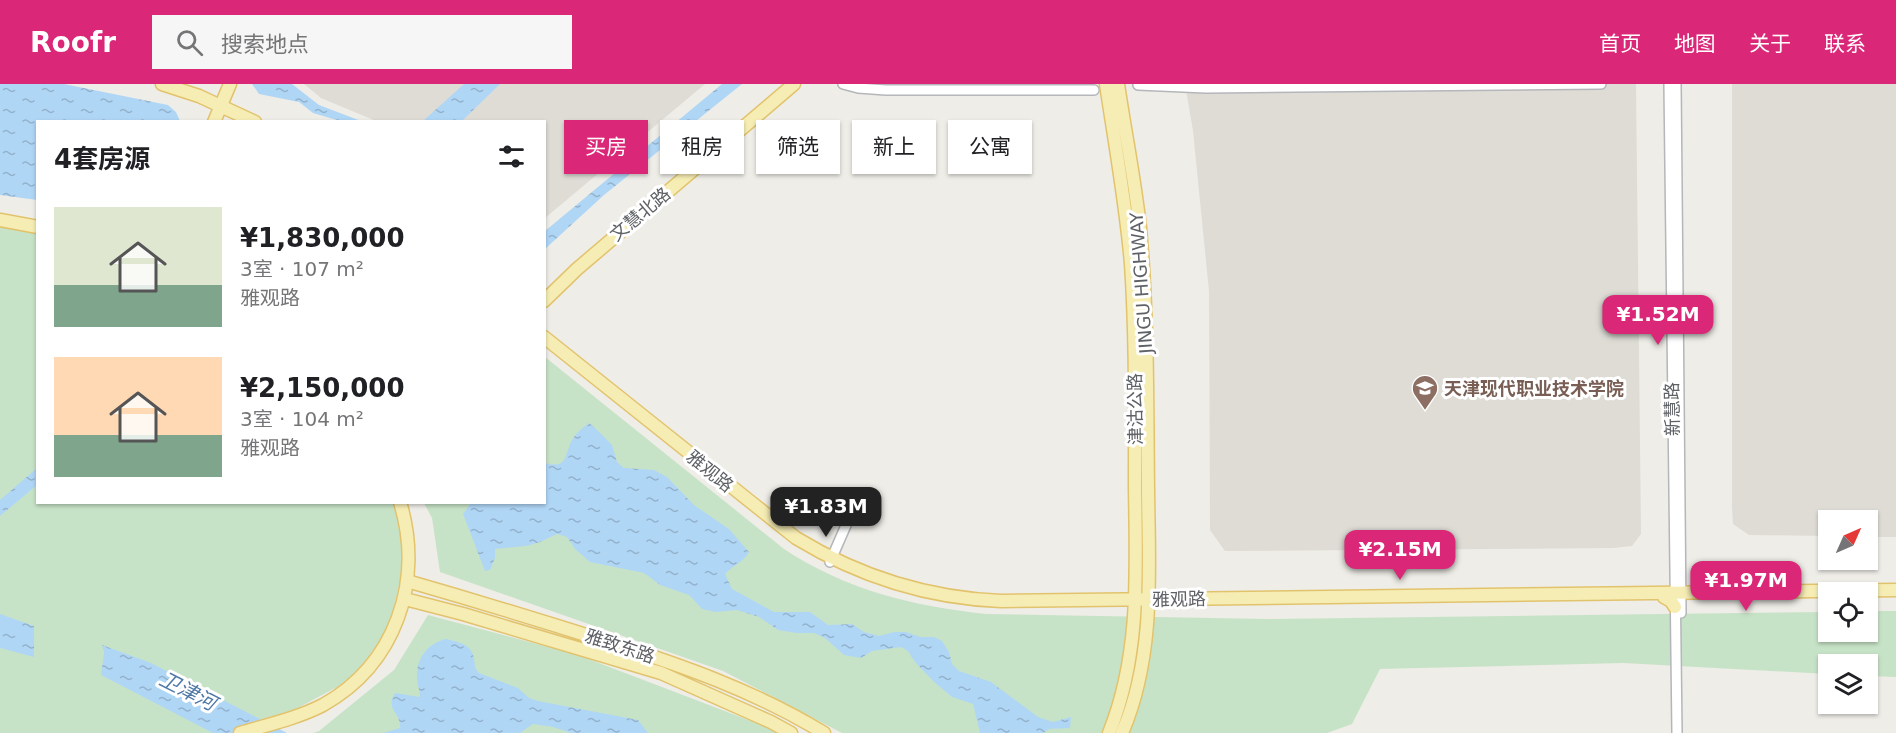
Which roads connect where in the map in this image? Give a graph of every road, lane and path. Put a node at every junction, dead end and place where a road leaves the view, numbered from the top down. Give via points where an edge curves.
1 (162, 84) edge
2 (176, 84) edge
3 (222, 84) edge
4 (230, 84) edge
5 (785, 84) edge
6 (794, 84) edge
7 (843, 84) edge
8 (1118, 84) edge
9 (1600, 84) edge
10 (1669, 84) edge
11 (1676, 84) edge
12 (1138, 85) edge
13 (1350, 85) edge
14 (1511, 85) edge
15 (1193, 86) edge
16 (1100, 87) edge
17 (218, 102) junction
18 (207, 120) edge
19 (214, 120) edge
20 (251, 120) edge
21 (259, 120) edge
22 (0, 213) edge
23 (36, 219) edge
24 (0, 220) edge
25 (36, 226) edge
26 (546, 291) edge
27 (546, 300) edge
28 (546, 339) edge
29 (546, 344) edge
30 (400, 504) edge
31 (406, 504) edge
32 (847, 523) dead end
33 (831, 560) junction
34 (411, 582) junction
35 (1896, 590) edge
36 (1896, 595) edge
37 (1818, 596) edge
38 (1878, 596) edge
39 (1674, 598) junction
40 (408, 600) junction
41 (1142, 601) junction
42 (280, 726) junction
43 (240, 733) edge
44 (267, 733) edge
45 (791, 733) edge
46 (824, 733) edge
47 (1109, 733) edge
48 (1122, 733) edge
49 (1677, 733) edge
50 (1682, 733) edge

1 - 17 main road
2 - 17 main road
3 - 17 main road
4 - 17 main road
5 - 26 main road, 文慧北路 via 592,247
6 - 27 main road, 文慧北路 via 577,268
7 - 16 street via 886,90
8 - 41 main road, JINGU HIGHWAY via 1142,257 1147,406
9 - 14 street
10 - 39 street, 新慧路
11 - 39 street, 新慧路
12 - 15 street
13 - 14 street
13 - 15 street
16 - 41 main road, 津沽公路 via 1123,192 1133,301
17 - 18 main road
17 - 19 main road
17 - 20 main road
17 - 21 main road
22 - 23 main road
24 - 25 main road
28 - 33 main road, 雅观路 via 778,525
29 - 33 main road, 雅观路 via 785,534
30 - 34 main road
31 - 34 main road via 413,534
32 - 33 street
33 - 41 main road, 雅观路 via 885,582 962,599
34 - 40 main road
34 - 46 main road, 雅致东路 via 688,668 791,713
35 - 39 main road, 雅观路
36 - 38 main road
37 - 39 main road, 雅观路
39 - 41 main road, 雅观路
39 - 49 street, 新慧路
39 - 50 street, 新慧路
40 - 42 main road via 367,671 336,697
40 - 45 main road, 雅致东路 via 661,673
41 - 47 main road, 津沽公路 via 1121,700
41 - 48 main road, JINGU HIGHWAY via 1142,666
42 - 43 main road
42 - 44 main road

